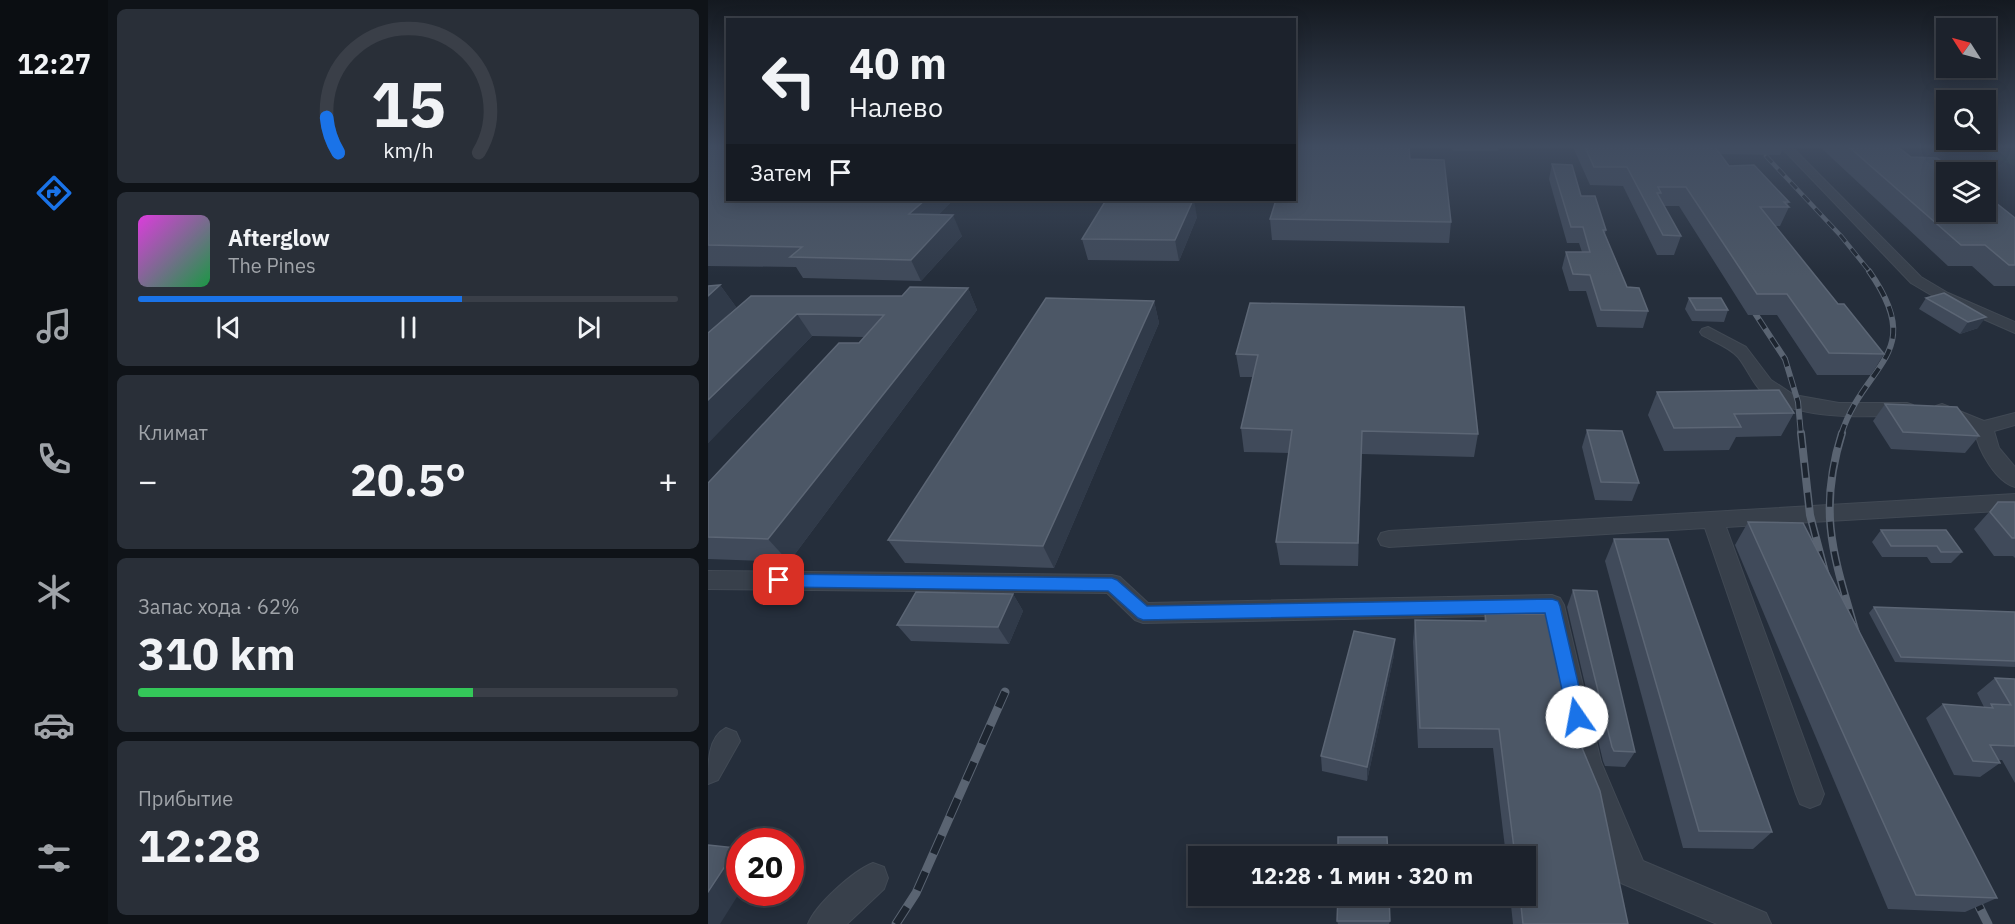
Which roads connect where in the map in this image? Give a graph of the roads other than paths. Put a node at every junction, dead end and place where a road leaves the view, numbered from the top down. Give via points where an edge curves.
1 (1828, 190) edge
2 (2015, 328) edge
3 (1708, 332) dead end
4 (2015, 419) edge
5 (1984, 428) junction
6 (2015, 480) edge
7 (2015, 502) edge
8 (1713, 520) junction
9 (1389, 539) dead end
10 (708, 579) edge
11 (726, 741) dead end
12 (708, 770) edge
13 (1810, 794) dead end
14 (873, 878) dead end
15 (824, 924) edge
16 (1755, 924) edge

1 - 2 street via 1916,280
3 - 5 street via 1740,351 1774,393 1798,402 1864,410 1933,408
4 - 5 street
5 - 6 street via 1993,454
7 - 8 street
8 - 9 street
8 - 13 street
10 - 16 street via 1112,584 1143,613 1552,606 1587,762 1632,872
11 - 12 street
14 - 15 street

